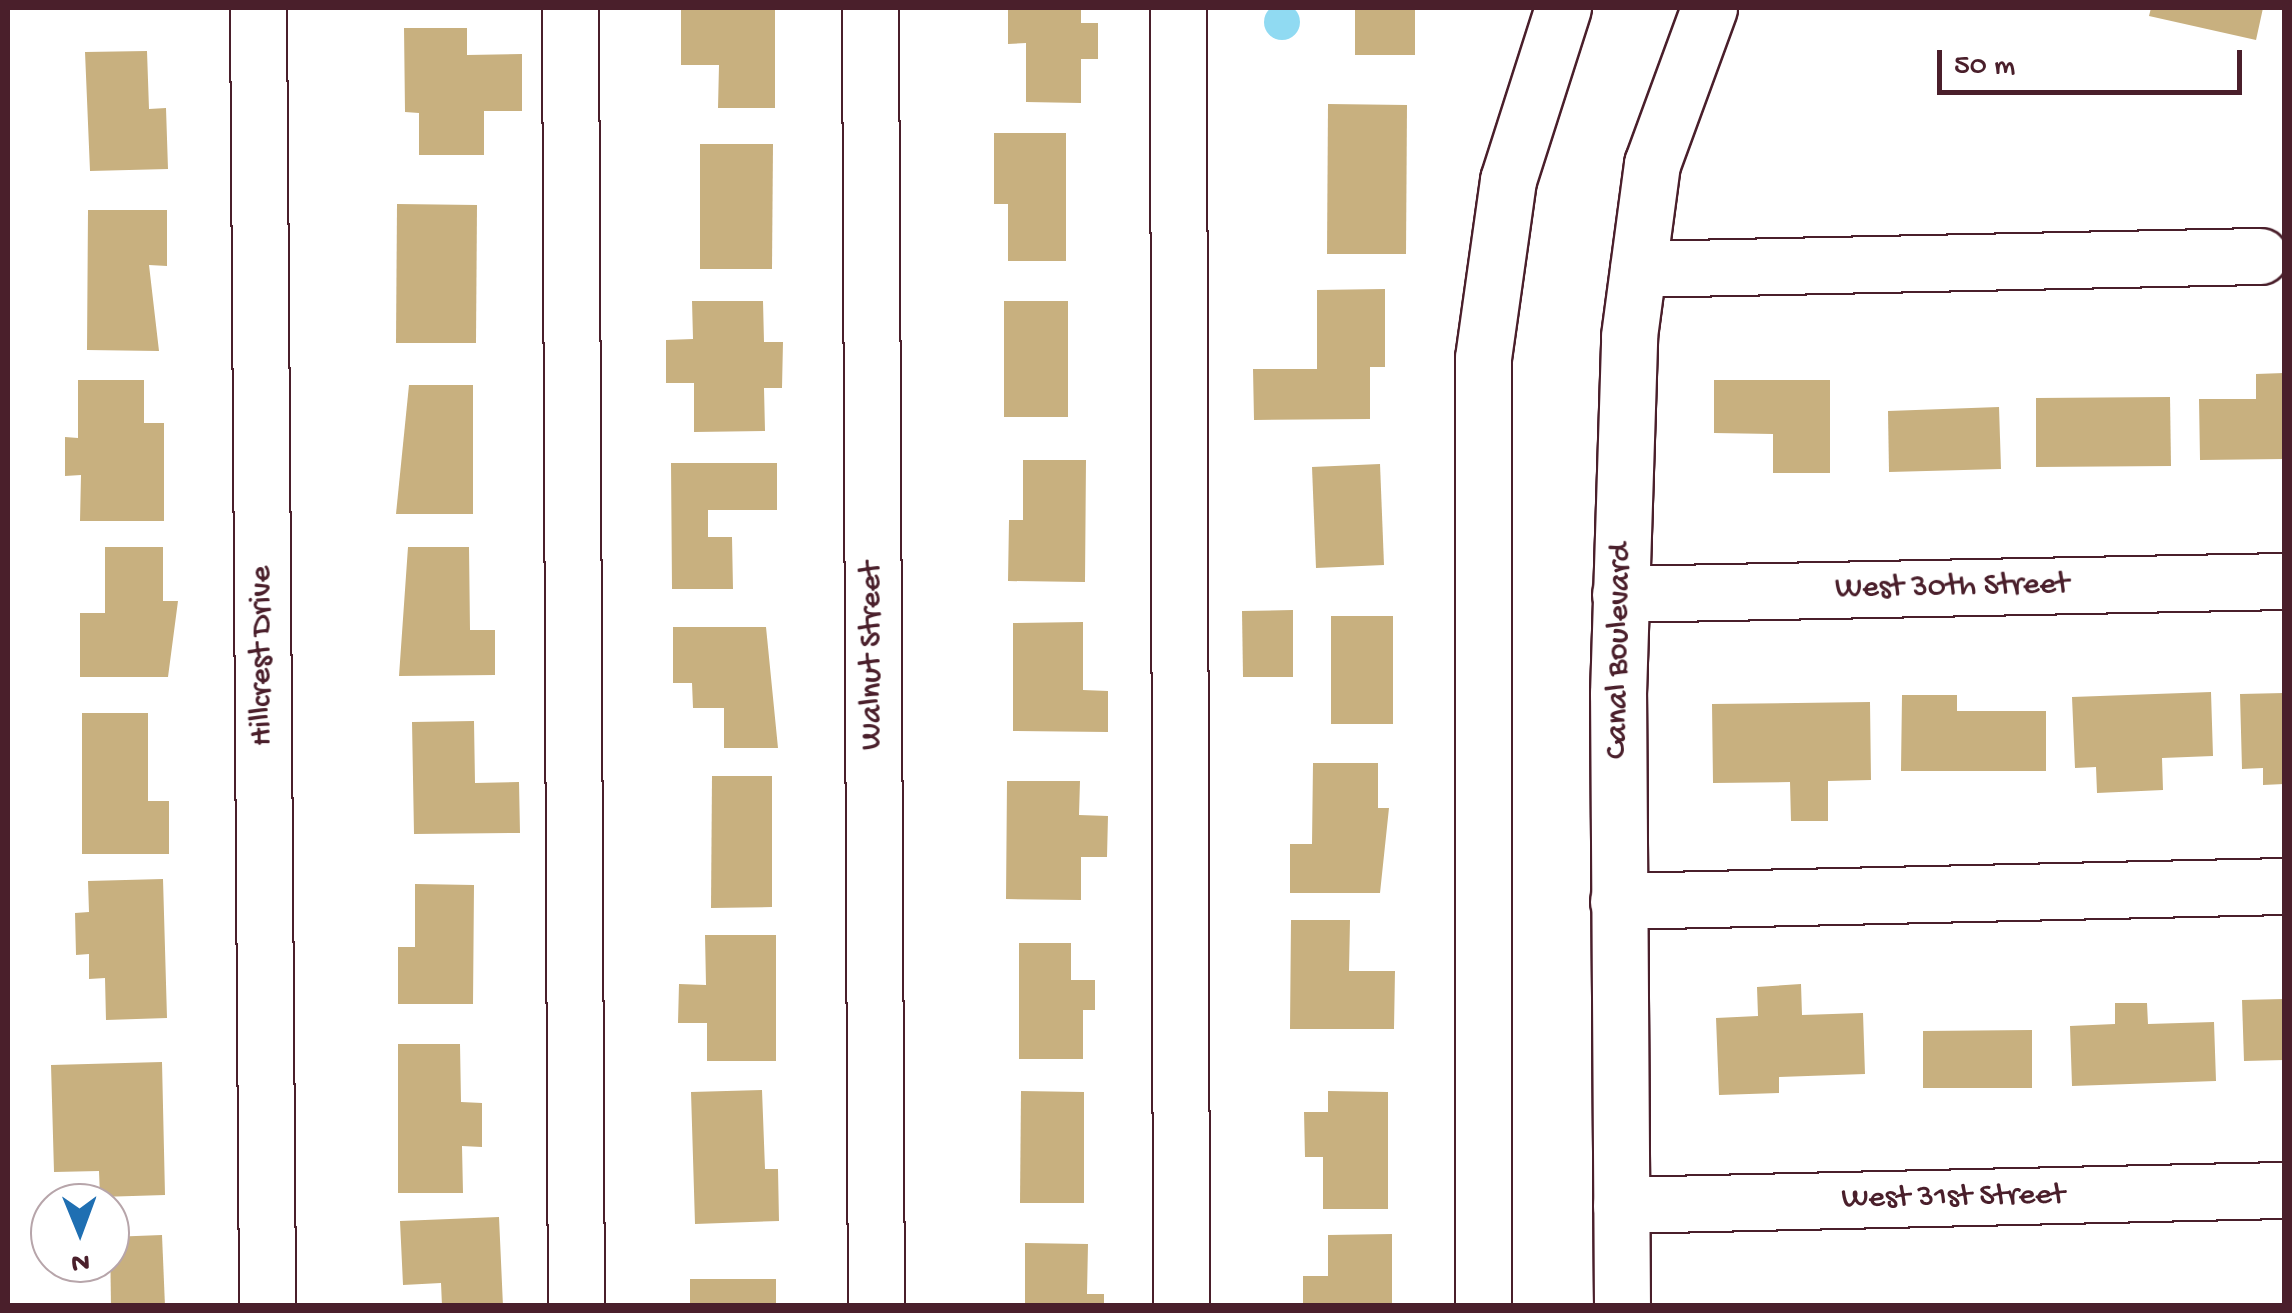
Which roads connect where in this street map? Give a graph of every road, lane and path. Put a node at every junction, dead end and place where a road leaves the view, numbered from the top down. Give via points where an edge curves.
1 (258, 8) edge
2 (570, 8) edge
3 (870, 8) edge
4 (1178, 8) edge
5 (1563, 8) edge
6 (1709, 8) edge
7 (2260, 256) dead end
8 (1638, 268) junction
9 (2284, 581) edge
10 (1620, 594) junction
11 (2284, 886) edge
12 (1618, 900) junction
13 (2284, 1190) edge
14 (1621, 1205) junction
15 (267, 1306) edge
16 (576, 1306) edge
17 (876, 1306) edge
18 (1180, 1306) edge
19 (1484, 1306) edge
20 (1622, 1306) edge

1 - 15 street, Hillcrest Drive
2 - 16 street
3 - 17 street, Walnut Street
4 - 18 street
5 - 19 street via 1508,180 1484,358
6 - 8 street, Canal Boulevard via 1652,164
7 - 8 street
8 - 10 street, Canal Boulevard
9 - 10 street, West 30th Street
10 - 12 street, Canal Boulevard
11 - 12 street
12 - 14 street, Canal Boulevard
13 - 14 street, West 31st Street
14 - 20 street, Canal Boulevard

